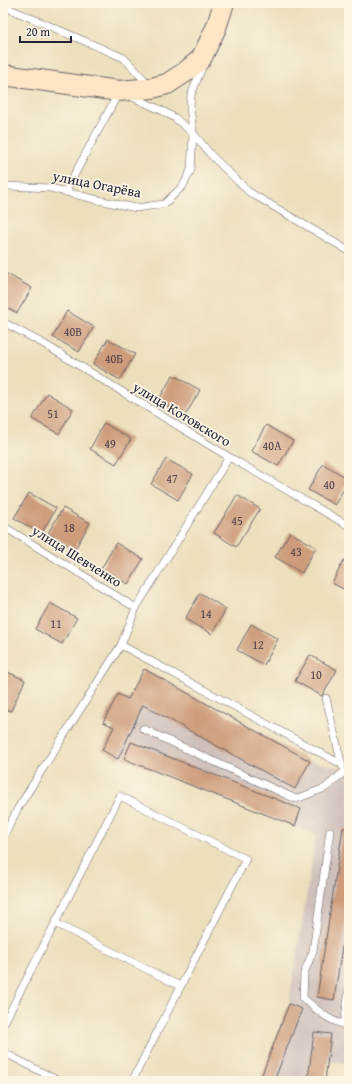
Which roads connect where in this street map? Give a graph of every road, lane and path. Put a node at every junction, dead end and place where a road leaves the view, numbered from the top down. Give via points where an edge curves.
1 (224, 3) edge
2 (3, 6) edge
3 (216, 28) junction
4 (3, 76) edge
5 (152, 88) junction
6 (119, 91) junction
7 (193, 133) junction
8 (3, 189) edge
9 (65, 192) junction
10 (349, 250) edge
11 (3, 322) edge
12 (228, 457) junction
13 (3, 526) edge
14 (349, 526) edge
15 (136, 608) junction
16 (121, 645) junction
17 (326, 698) dead end
18 (143, 729) dead end
19 (341, 764) junction
20 (346, 774) edge
21 (330, 831) dead end
22 (3, 838) edge
23 (55, 923) junction
24 (180, 986) junction
25 (349, 990) edge
26 (3, 1025) edge
27 (347, 1025) edge
28 (3, 1052) edge
29 (59, 1081) edge
30 (132, 1081) edge

1 - 3 main road
2 - 5 lane via 124,58
3 - 5 main road via 201,59 167,84
3 - 7 lane, улица Огарёва via 191,95
4 - 6 main road
5 - 6 main road
6 - 7 lane via 162,110
6 - 9 lane
7 - 9 lane, улица Огарёва via 191,170 183,186 164,204 136,208
7 - 10 lane via 211,155 249,192
8 - 9 lane, улица Огарёва via 8,186 50,188
11 - 12 lane, улица Котовского via 44,344
12 - 14 lane, улица Котовского
12 - 15 lane
13 - 15 lane, улица Шевченко
15 - 16 lane
16 - 19 lane
16 - 22 lane via 18,808
17 - 19 lane
18 - 20 lane via 296,799 325,788
19 - 20 lane
21 - 27 lane via 313,951 304,973 303,998 324,1016
23 - 24 lane
23 - 24 lane via 120,796 246,860
23 - 26 lane
24 - 30 lane
25 - 27 lane
28 - 29 lane

